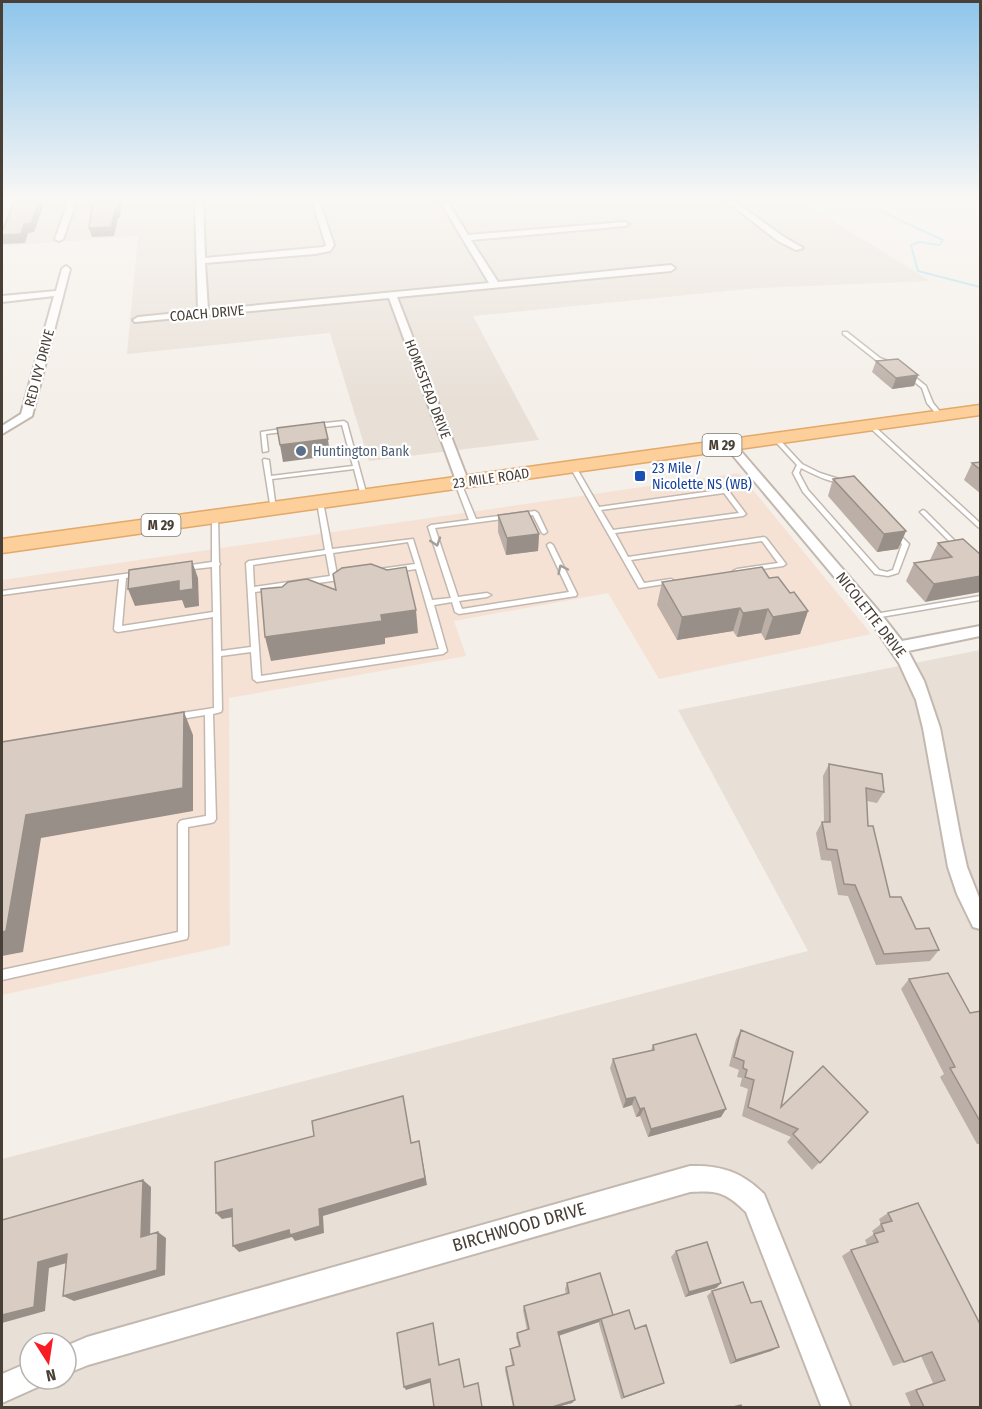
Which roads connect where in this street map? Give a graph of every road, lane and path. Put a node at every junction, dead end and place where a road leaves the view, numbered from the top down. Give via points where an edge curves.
1 (202, 267) edge
2 (484, 267) edge
3 (66, 268) dead end
4 (671, 268) dead end
5 (495, 285) junction
6 (60, 293) junction
7 (392, 295) junction
8 (2, 298) edge
9 (203, 314) junction
10 (138, 320) dead end
11 (845, 333) dead end
12 (981, 410) edge
13 (940, 415) junction
14 (870, 425) junction
15 (309, 427) edge
16 (298, 429) edge
17 (2, 431) edge
18 (775, 438) junction
19 (729, 444) junction
20 (265, 452) dead end
21 (266, 460) dead end
22 (800, 465) junction
23 (573, 466) junction
24 (356, 467) junction
25 (268, 478) junction
26 (461, 483) junction
27 (851, 486) edge
28 (364, 496) junction
29 (320, 502) junction
30 (273, 509) junction
31 (598, 509) junction
32 (923, 512) dead end
33 (215, 517) junction
34 (473, 521) junction
35 (981, 526) edge
36 (891, 528) edge
37 (544, 532) dead end
38 (611, 532) junction
39 (550, 545) dead end
40 (2, 546) edge
41 (329, 552) junction
42 (964, 553) edge
43 (626, 559) junction
44 (217, 564) junction
45 (419, 566) junction
46 (170, 570) edge
47 (147, 573) edge
48 (724, 573) edge
49 (123, 576) junction
50 (334, 578) junction
51 (677, 580) edge
52 (251, 590) junction
53 (2, 593) edge
54 (487, 595) dead end
55 (981, 598) edge
56 (455, 600) junction
57 (429, 603) junction
58 (217, 614) junction
59 (875, 616) junction
60 (981, 632) edge
61 (900, 647) junction
62 (255, 649) junction
63 (217, 654) junction
64 (208, 711) junction
65 (169, 718) edge
66 (981, 920) edge
67 (2, 975) edge
68 (78, 1356) edge
69 (18, 1382) edge
70 (2, 1389) edge
71 (837, 1407) edge

1 - 9 street
2 - 5 street
3 - 6 street, RED IVY DRIVE
4 - 5 street, COACH DRIVE
5 - 7 street, COACH DRIVE
6 - 8 street
6 - 17 street, RED IVY DRIVE via 26,416
7 - 9 street, COACH DRIVE
7 - 26 street, HOMESTEAD DRIVE
9 - 10 street, COACH DRIVE
11 - 13 lane via 924,387
12 - 13 main road, 23 MILE ROAD / M 29
13 - 14 main road, 23 MILE ROAD / M 29
14 - 18 main road, 23 MILE ROAD / M 29
14 - 35 lane
15 - 24 lane via 345,423
16 - 20 lane via 263,433
18 - 19 main road, 23 MILE ROAD / M 29
18 - 22 lane
19 - 23 main road, 23 MILE ROAD / M 29
19 - 59 street, NICOLETTE DRIVE
21 - 25 lane
22 - 27 lane
22 - 36 lane via 796,473 805,491 872,569 888,574 896,572 906,544
23 - 26 main road, 23 MILE ROAD / M 29
23 - 31 lane
24 - 25 lane
24 - 28 lane
25 - 30 lane
26 - 28 main road, 23 MILE ROAD / M 29
26 - 34 lane
28 - 29 main road, 23 MILE ROAD / M 29
29 - 30 main road, 23 MILE ROAD / M 29
29 - 41 lane
30 - 33 main road, 23 MILE ROAD / M 29
31 - 38 lane
31 - 38 lane via 726,491 743,514
32 - 42 lane
33 - 40 main road, 23 MILE ROAD / M 29
33 - 44 lane
34 - 37 lane via 535,513
34 -> 56 lane via 431,527
38 - 43 lane
56 -> 39 lane via 459,612 573,594
41 - 45 lane via 411,540
41 - 50 lane
41 - 52 lane via 249,562
43 - 48 lane via 764,539 783,564
43 - 51 lane via 642,586
44 - 46 lane
44 - 58 lane
45 - 50 lane
45 - 57 lane
47 - 49 lane
49 - 53 lane
49 - 58 lane via 118,628
50 - 52 lane
52 - 62 lane
54 - 56 lane
55 - 59 lane
56 - 57 lane
57 - 62 lane via 443,651 256,679
58 - 63 lane
59 - 61 street, NICOLETTE DRIVE
60 - 61 street
61 - 66 street, NICOLETTE DRIVE via 924,700 953,853
62 - 63 lane
63 - 64 lane via 218,710
64 - 65 lane
64 - 67 lane via 211,819 183,824 183,936
68 - 71 street, BIRCHWOOD DRIVE via 690,1179 706,1178 739,1186 755,1203
69 - 70 street

